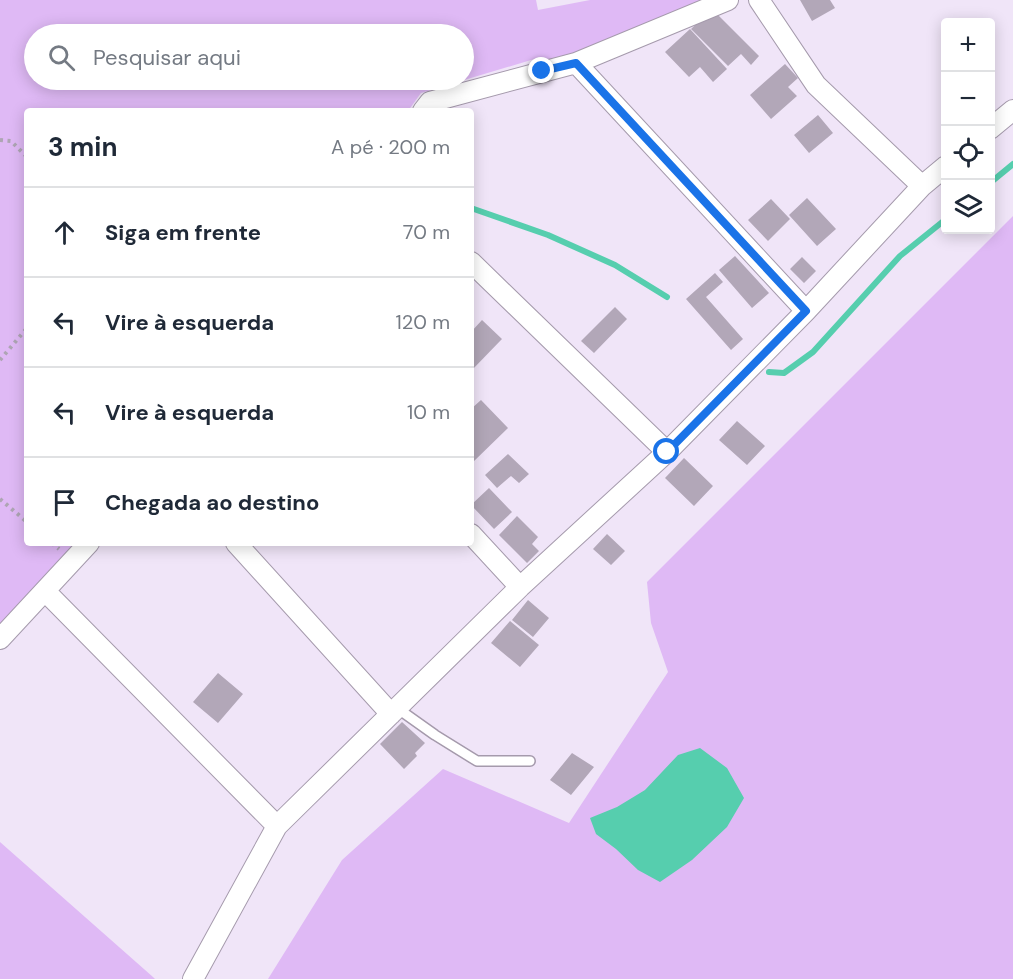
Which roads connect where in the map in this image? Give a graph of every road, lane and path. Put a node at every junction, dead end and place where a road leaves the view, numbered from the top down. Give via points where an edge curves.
1 (728, 0) edge
2 (759, 0) edge
3 (576, 63) junction
4 (425, 108) edge
5 (1013, 110) edge
6 (994, 126) edge
7 (0, 140) edge
8 (24, 154) edge
9 (941, 169) edge
10 (922, 186) junction
11 (474, 265) edge
12 (806, 311) junction
13 (24, 332) edge
14 (0, 360) edge
15 (667, 452) junction
16 (0, 499) edge
17 (24, 519) edge
18 (474, 537) edge
19 (86, 546) edge
20 (239, 546) edge
21 (520, 587) junction
22 (45, 591) junction
23 (0, 639) edge
24 (394, 711) junction
25 (530, 760) dead end
26 (278, 826) junction
27 (193, 979) edge

1 - 3 street
2 - 10 street via 816,85
3 - 4 street via 430,102
3 - 12 street
5 - 6 street
7 - 8 path via 11,141
9 - 10 street
10 - 12 street
11 - 15 street
12 - 15 street
13 - 14 path
15 - 21 street
16 - 17 path
18 - 21 street
19 - 22 street
20 - 24 street
21 - 24 street
22 - 23 street
22 - 26 street
24 - 25 lane via 477,761
24 - 26 street
26 - 27 street

